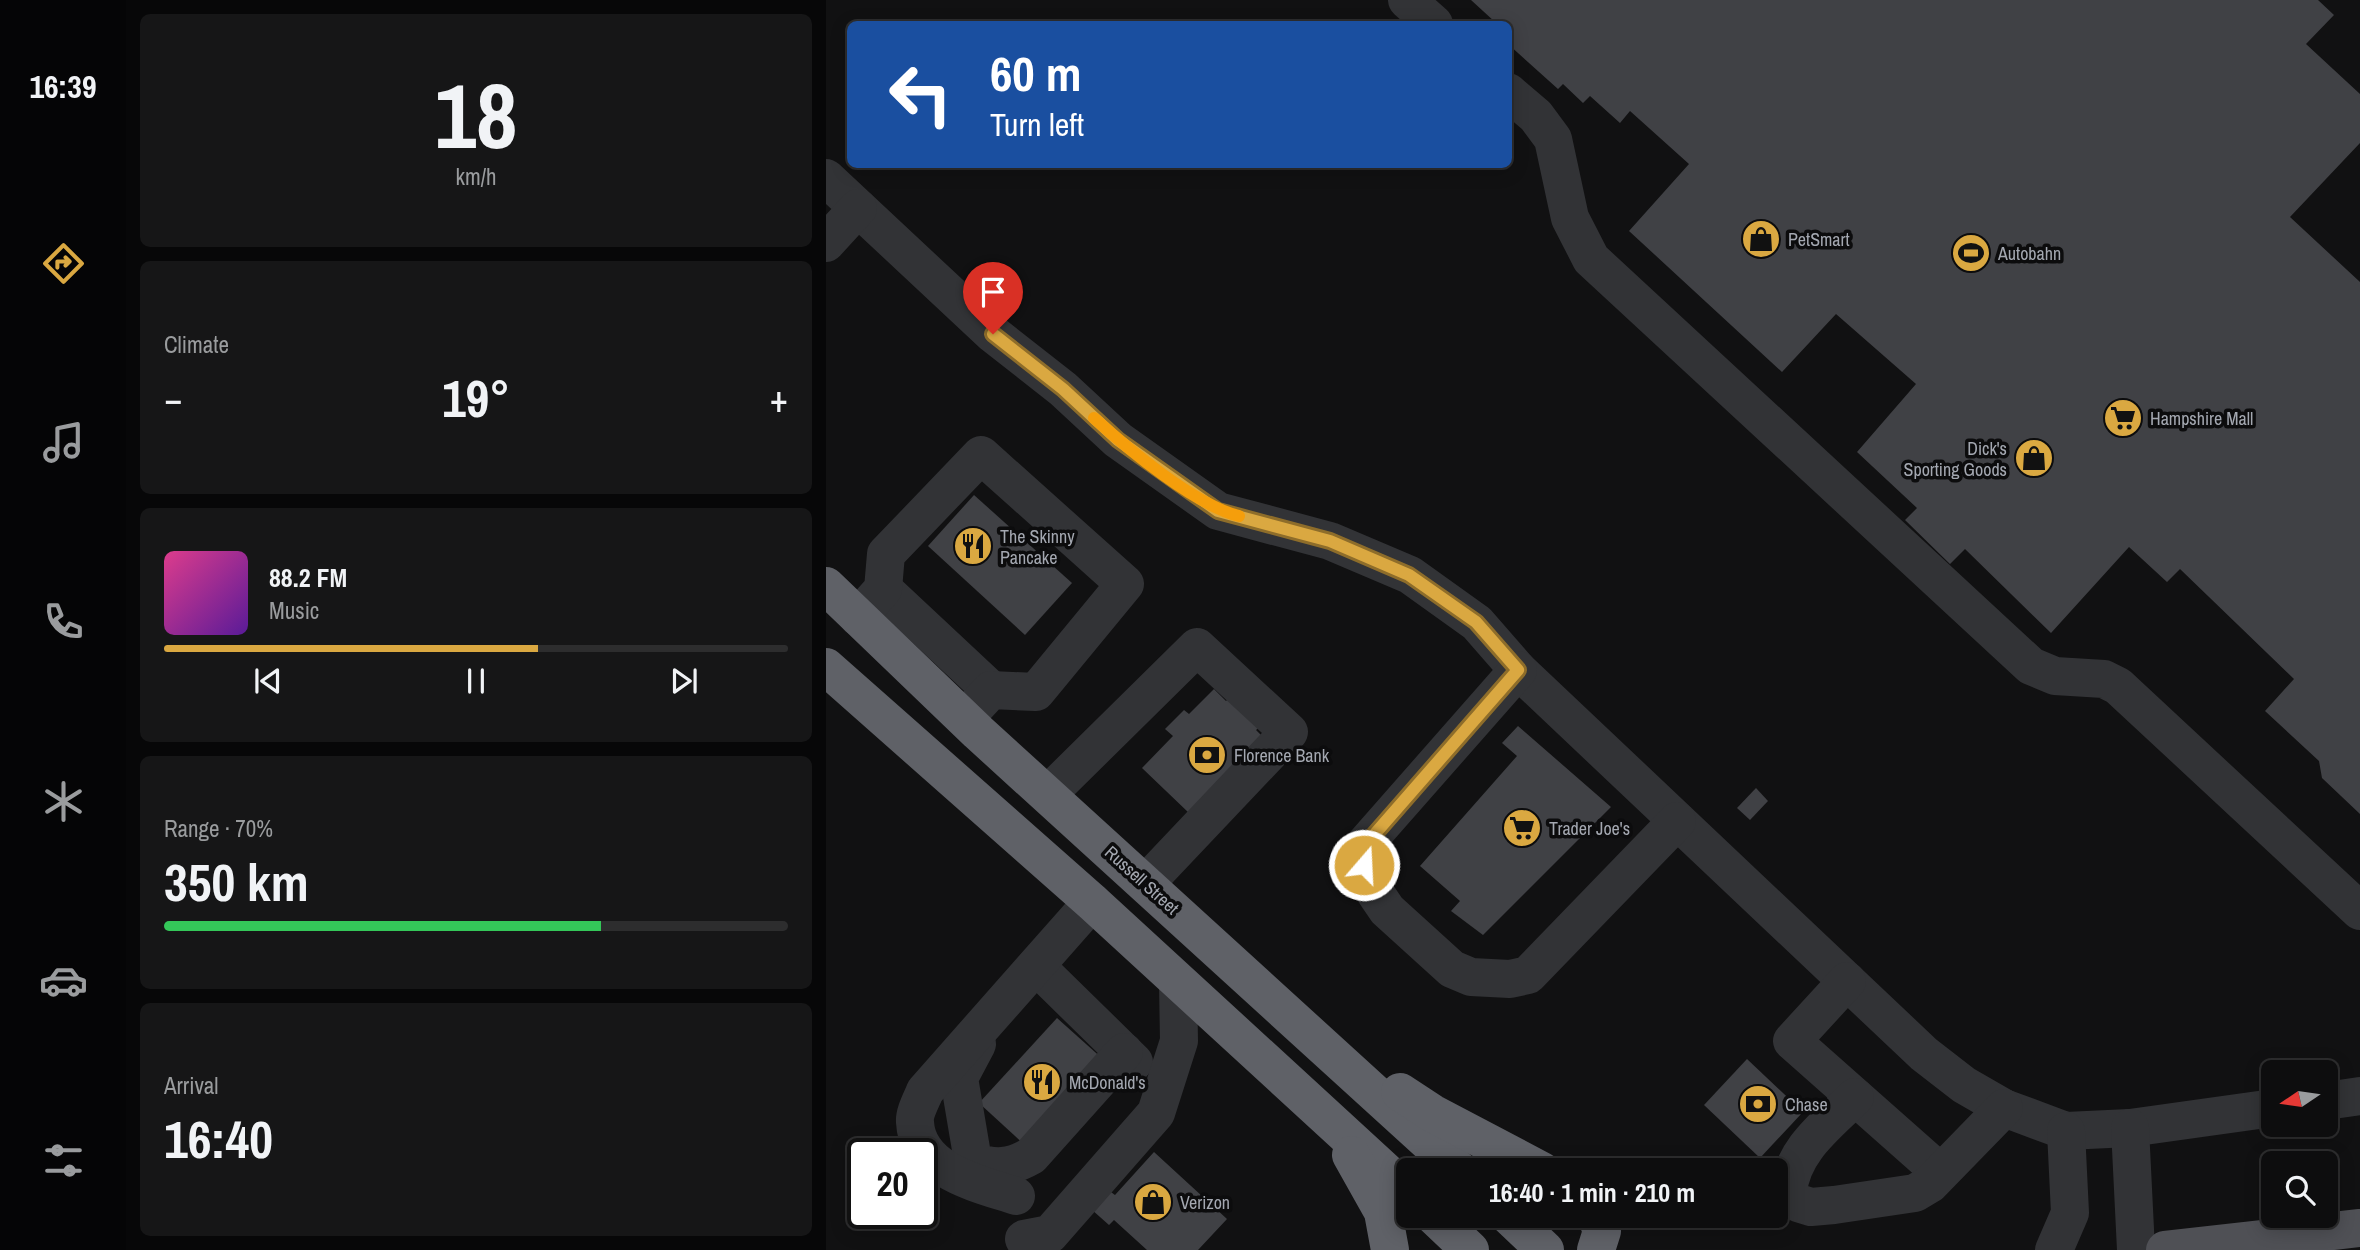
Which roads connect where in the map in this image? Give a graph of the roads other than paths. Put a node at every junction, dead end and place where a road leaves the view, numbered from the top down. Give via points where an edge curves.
1 (1407, 0) edge
2 (1430, 21) edge
3 (1512, 95) edge
4 (827, 181) edge
5 (858, 208) junction
6 (826, 243) edge
7 (826, 586) edge
8 (870, 603) junction
9 (826, 667) edge
10 (1518, 670) junction
11 (991, 690) junction
12 (965, 718) junction
13 (1048, 794) junction
14 (1677, 821) junction
15 (1146, 883) junction
16 (1092, 902) junction
17 (2360, 911) edge
18 (1036, 966) junction
19 (1847, 981) junction
20 (1178, 982) junction
21 (993, 1014) junction
22 (1320, 1040) junction
23 (1124, 1052) junction
24 (2360, 1096) edge
25 (1855, 1097) junction
26 (2338, 1099) edge
27 (2004, 1108) junction
28 (2261, 1110) edge
29 (1335, 1126) junction
30 (2130, 1128) junction
31 (2066, 1131) junction
32 (1447, 1158) edge
33 (1517, 1158) edge
34 (1940, 1172) junction
35 (1396, 1181) edge
36 (1016, 1196) junction
37 (1447, 1228) edge
38 (1522, 1228) edge
39 (1601, 1228) edge
40 (2360, 1228) edge
41 (1025, 1244) edge
42 (2209, 1248) edge
43 (1390, 1250) edge
44 (1470, 1250) edge
45 (1545, 1250) edge
46 (1596, 1250) edge
47 (2054, 1250) edge
48 (2136, 1250) edge
49 (2165, 1250) edge

1 - 2 lane
3 - 17 lane via 1553,139 1570,218 1591,260 2031,666 2055,676 2104,679 2118,686
4 - 5 lane
5 - 6 lane
5 - 10 lane via 993,334 1118,440 1218,511 1330,541 1409,575 1476,622
7 - 8 highway, Russell Street
8 - 11 lane
8 - 11 lane via 886,554 981,454 1125,584 1036,692
8 - 12 highway, Russell Street
9 - 16 highway
10 - 14 lane
10 - 14 lane via 1366,844 1364,865 1370,885 1387,910 1452,969 1492,980 1528,975
11 - 12 lane
12 - 13 highway, Russell Street
13 - 15 highway, Russell Street
13 - 15 lane via 1198,647 1289,732
14 - 19 lane
15 - 22 highway, Russell Street
16 - 18 lane
16 - 20 highway
18 - 21 lane
18 - 23 lane
19 - 25 lane via 1792,1041
19 - 27 lane via 1924,1054
20 - 29 highway
20 - 41 lane via 1179,1041 1156,1114 1050,1234
21 - 23 lane via 959,1077 973,1161 993,1168 1016,1165 1031,1157
21 - 36 lane via 925,1091 915,1122 925,1151 952,1175
22 - 32 highway, Russell Street
22 - 33 highway via 1432,1113
23 - 36 lane via 1134,1062
24 - 26 lane
25 - 34 lane
25 - 34 lane via 1801,1152 1788,1192 1798,1203 1834,1206 1915,1193
27 - 31 lane
27 - 34 lane
28 - 30 lane
29 - 35 highway
29 - 43 highway via 1382,1212
30 - 31 lane
30 - 48 lane
31 - 47 lane via 2070,1213
36 - 41 lane
37 - 44 highway
38 - 45 highway
39 - 46 highway
40 - 42 main road
42 - 49 main road

